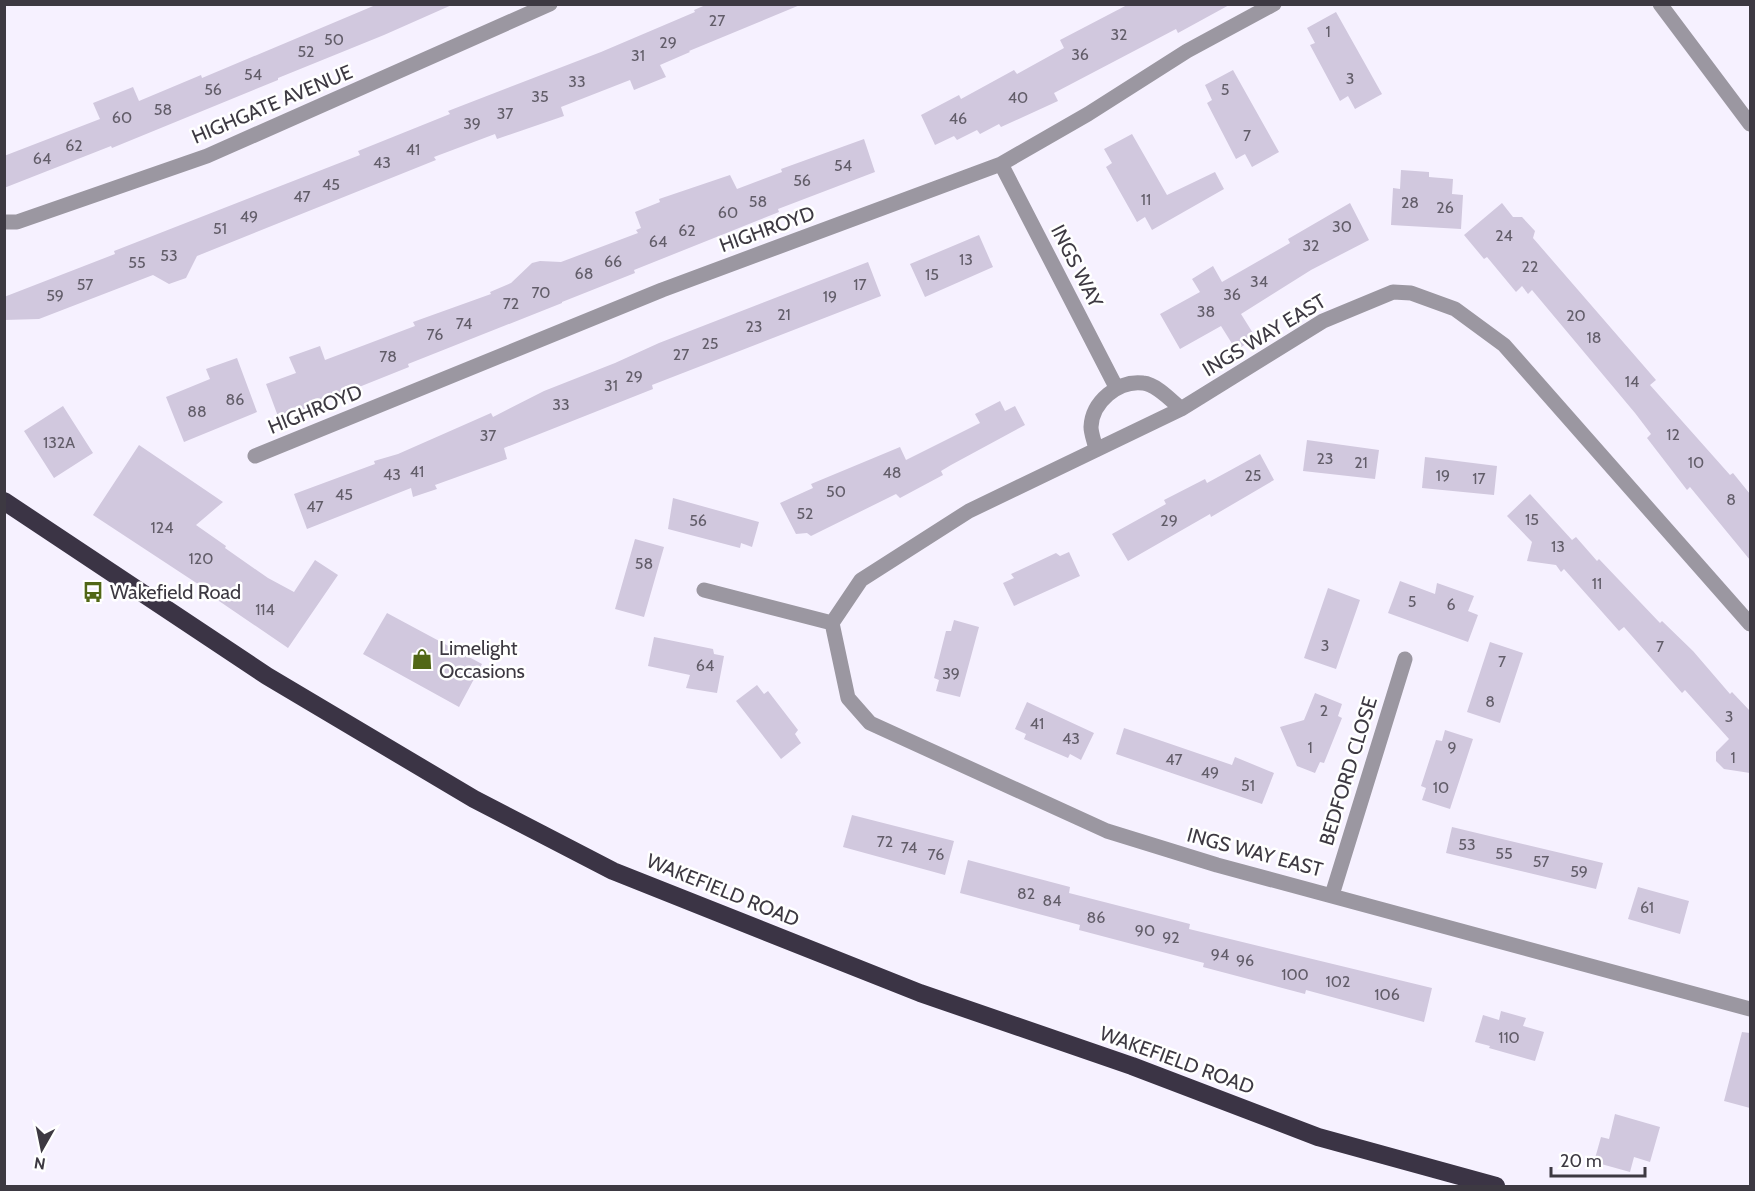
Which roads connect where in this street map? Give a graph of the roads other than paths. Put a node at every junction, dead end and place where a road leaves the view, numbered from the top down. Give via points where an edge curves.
1 (550, 4) edge
2 (1274, 4) edge
3 (1660, 4) edge
4 (1750, 124) edge
5 (1001, 164) junction
6 (4, 222) edge
7 (1116, 387) junction
8 (1182, 408) junction
9 (1096, 450) junction
10 (255, 456) dead end
11 (4, 501) edge
12 (704, 590) dead end
13 (832, 623) junction
14 (1750, 624) edge
15 (1405, 659) dead end
16 (1332, 895) junction
17 (1750, 1009) edge
18 (1492, 1186) edge

1 - 6 street, HIGHGATE AVENUE via 207,156 17,222
2 - 5 street, HIGHROYD via 1187,51
3 - 4 street
5 - 7 street, INGS WAY
5 - 10 street, HIGHROYD via 662,290
7 - 8 street via 1143,383
7 - 9 street via 1099,403 1091,427
8 - 9 street, INGS WAY EAST
8 - 14 street, INGS WAY EAST via 1323,321 1363,304 1393,292 1411,292 1438,301 1504,345
9 - 13 street, INGS WAY EAST via 969,511 861,580
11 - 18 highway, WAKEFIELD ROAD via 276,682 474,799 613,871 921,993 1132,1066 1318,1137
12 - 13 street
13 - 16 street, INGS WAY EAST via 848,698 870,723 1107,831
15 - 16 street, BEDFORD CLOSE
16 - 17 street, INGS WAY EAST

